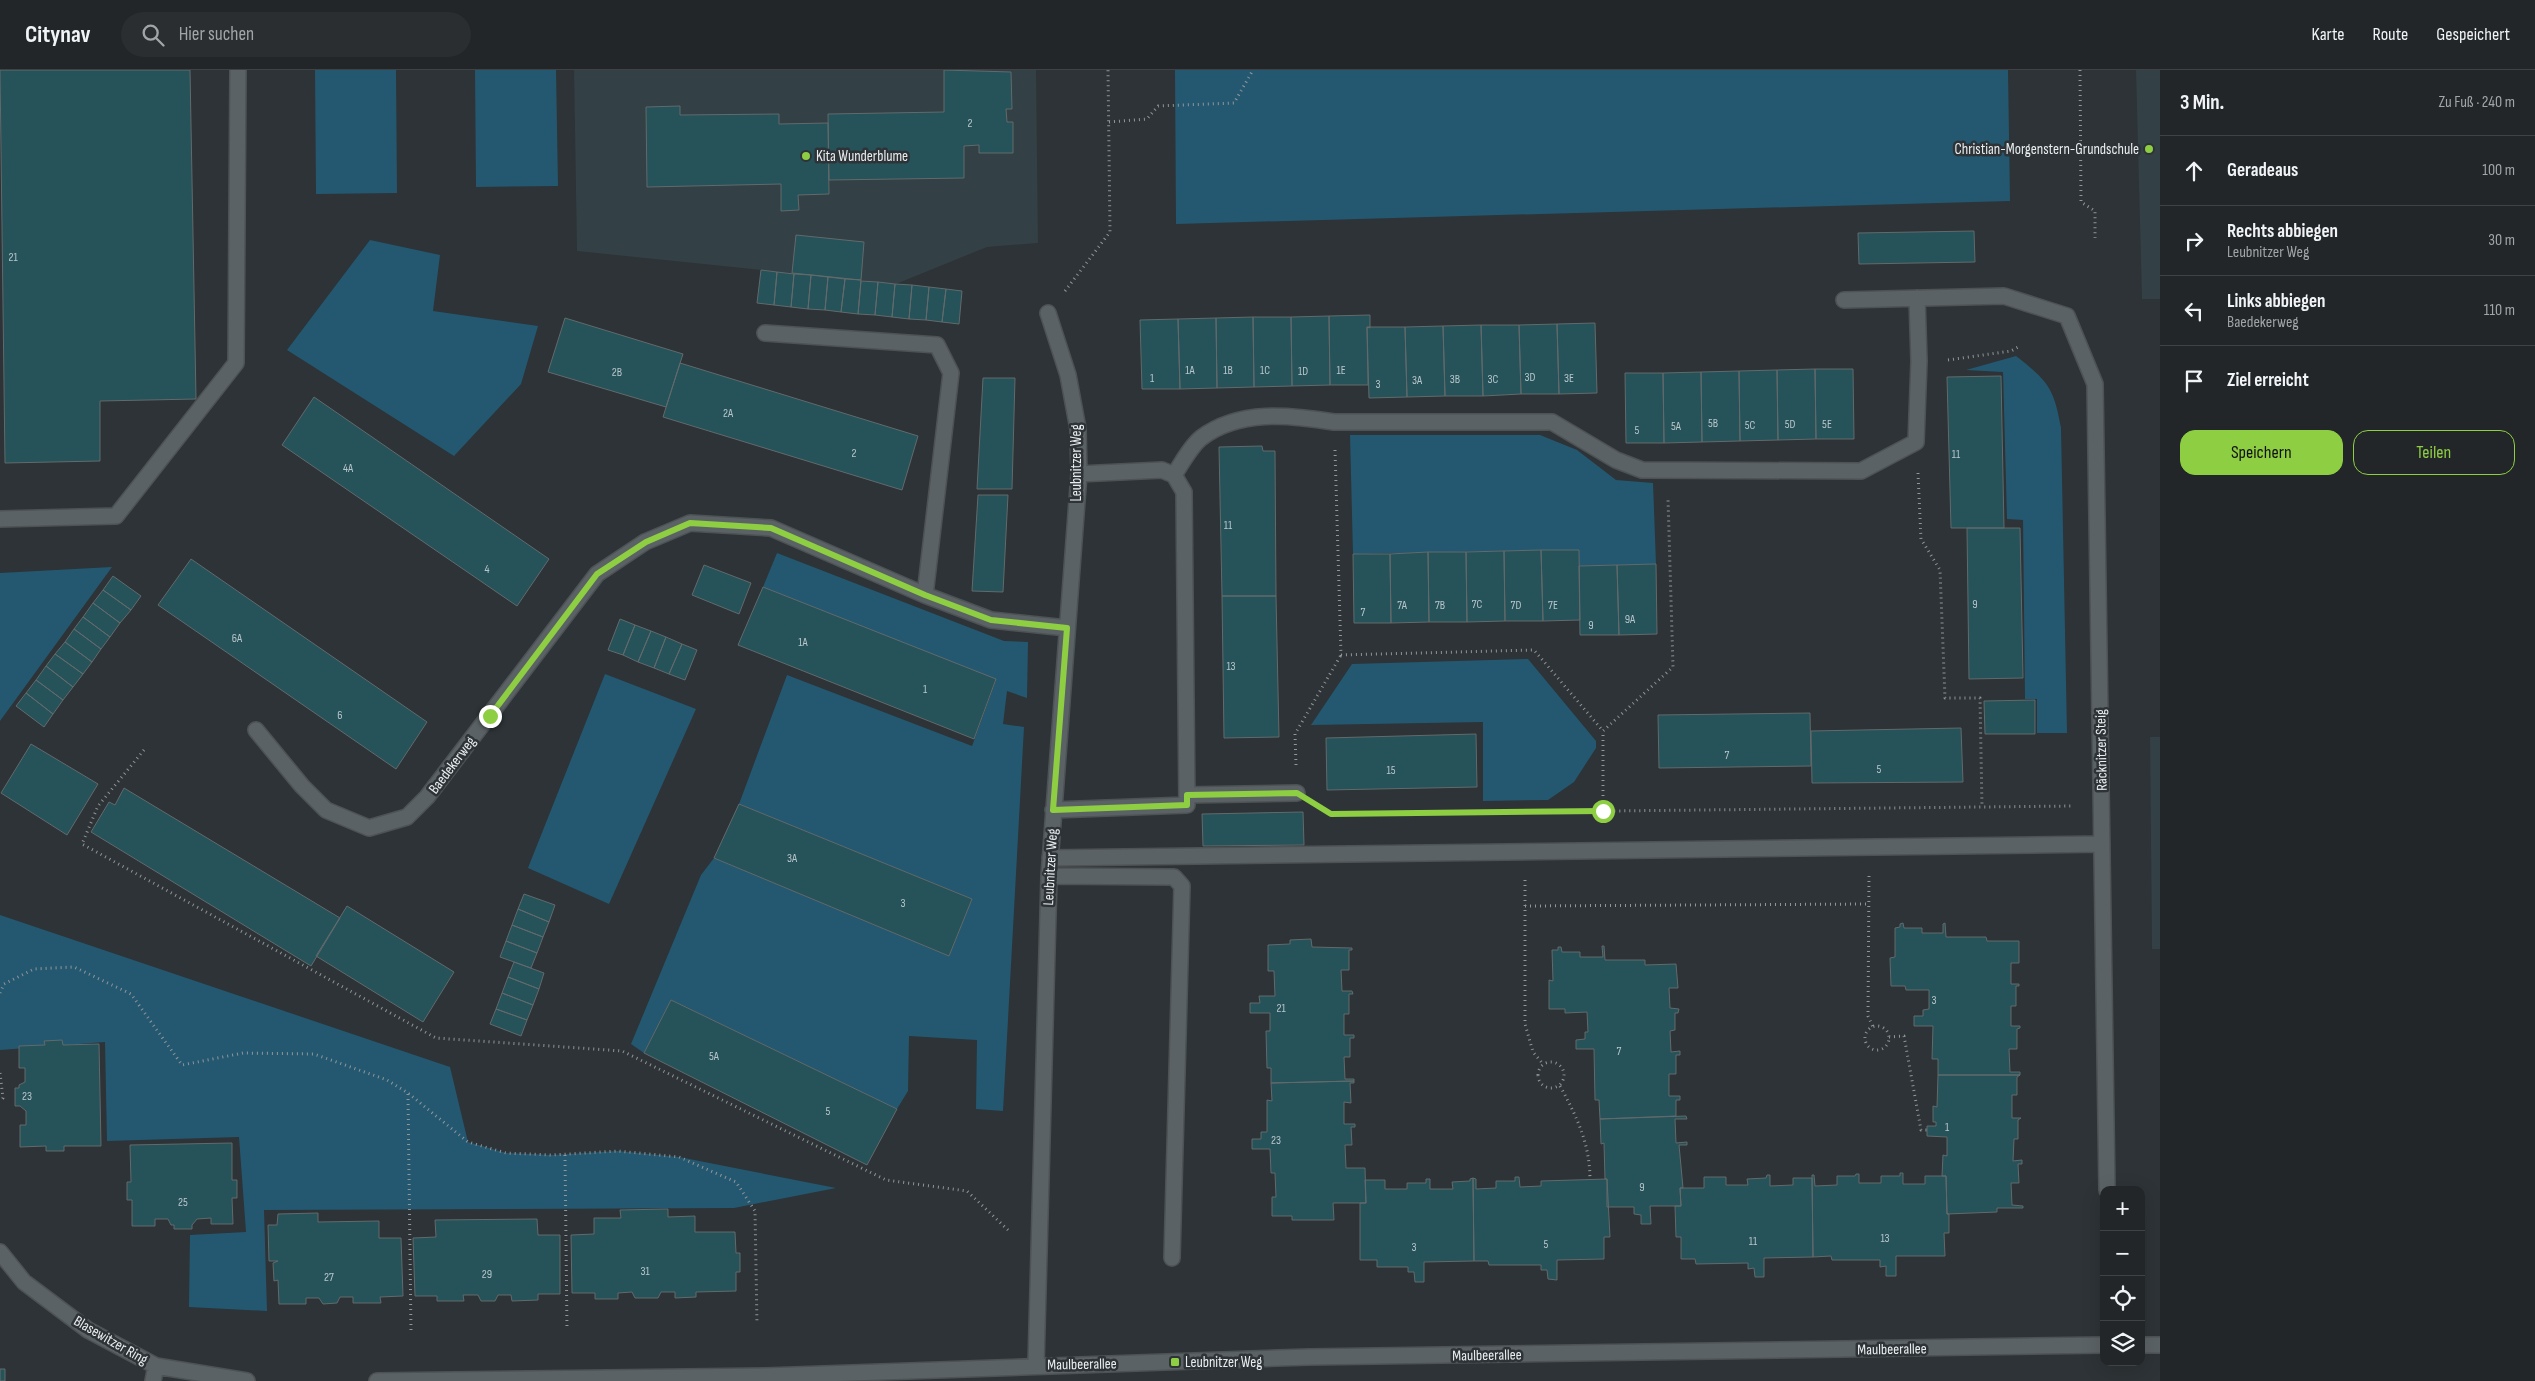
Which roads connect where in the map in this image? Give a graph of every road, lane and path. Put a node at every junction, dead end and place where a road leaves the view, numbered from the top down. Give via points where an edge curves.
1 (238, 70) edge
2 (1108, 70) edge
3 (1253, 70) edge
4 (2080, 70) edge
5 (1109, 122) junction
6 (2095, 238) dead end
7 (1917, 298) junction
8 (1844, 300) dead end
9 (1048, 313) joint
10 (765, 333) dead end
11 (2020, 346) dead end
12 (1919, 361) junction
13 (1334, 422) junction
14 (1916, 442) junction
15 (1668, 471) junction
16 (1079, 474) junction
17 (1174, 475) junction
18 (0, 519) edge
19 (925, 595) junction
20 (1067, 628) junction
21 (1341, 655) junction
22 (256, 730) dead end
23 (1604, 731) junction
24 (144, 750) dead end
25 (1297, 793) junction
26 (1187, 795) junction
27 (2076, 806) dead end
28 (1982, 807) junction
29 (1053, 810) junction
30 (1603, 811) junction
31 (2102, 844) junction
32 (1869, 848) junction
33 (1526, 852) junction
34 (1050, 858) junction
35 (1049, 876) junction
36 (1868, 904) junction
37 (1525, 906) junction
38 (0, 993) edge
39 (1872, 1027) junction
40 (1889, 1037) junction
41 (1543, 1064) junction
42 (0, 1073) edge
43 (1560, 1086) junction
44 (408, 1093) junction
45 (0, 1101) edge
46 (1927, 1130) dead end
47 (564, 1155) junction
48 (1590, 1180) dead end
49 (2108, 1186) edge
50 (1008, 1230) dead end
51 (0, 1252) edge
52 (1172, 1258) dead end
53 (757, 1324) dead end
54 (567, 1329) dead end
55 (411, 1331) dead end
56 (2100, 1345) edge
57 (2145, 1345) edge
58 (2160, 1345) edge
59 (1036, 1366) junction
60 (155, 1374) edge
61 (871, 1376) edge
62 (247, 1381) edge
63 (378, 1381) edge

1 - 18 street via 236,363 116,516
2 - 5 path
3 - 5 path via 1234,103 1158,106 1147,119
4 - 6 path via 2082,202 2095,211
5 - 9 path via 1110,232
7 - 8 street
7 - 12 street
7 - 31 street, Räcknitzer Steig via 2004,296 2066,316 2095,384
9 - 16 street, Leubnitzer Weg via 1068,375 1078,429
10 - 19 street via 937,345 951,373
11 - 12 path via 2011,352 1959,360
12 - 14 street
13 - 15 street via 1552,422 1616,460 1642,470
13 - 17 street via 1268,416 1242,420 1218,428 1200,439
13 - 21 path
14 - 15 street via 1862,471
14 - 28 path via 1921,539 1940,570 1945,698 1980,698
15 - 23 path via 1673,667
16 - 17 street via 1162,470
16 - 20 street, Leubnitzer Weg
17 - 26 street via 1184,492
19 - 20 street, Baedekerweg via 991,620
19 - 22 street, Baedekerweg via 771,528 690,523 646,542 597,574 427,798 407,816 369,828 326,810
20 - 29 street, Leubnitzer Weg
21 - 23 path via 1534,650
21 - 25 path via 1295,734
23 - 30 path
24 - 50 path via 98,806 82,844 436,1038 622,1051 886,1180 967,1191
25 - 26 street
25 - 30 path via 1331,814
26 - 29 street via 1187,805
27 - 28 path
28 - 30 path
29 - 34 street, Leubnitzer Weg
31 - 32 street
31 - 49 street, Räcknitzer Steig
32 - 33 street
32 - 36 path
33 - 34 street
33 - 37 path
34 - 35 street, Leubnitzer Weg
35 - 52 street via 1174,877 1182,886
35 - 59 street, Leubnitzer Weg
36 - 37 path
36 - 39 path via 1868,1016
37 - 41 path via 1525,1024 1533,1052
38 - 44 path via 4,984 34,969 74,968 131,994 182,1065 243,1053 314,1054 387,1080
39 - 40 path via 1883,1028
39 - 40 path via 1866,1036 1867,1044 1873,1049 1885,1047
40 - 46 path via 1904,1036 1920,1130
41 - 43 path via 1556,1062 1563,1068 1564,1078
41 - 43 path via 1538,1076 1541,1084 1548,1088
42 - 45 path
43 - 48 path via 1585,1140
44 - 47 path via 468,1142 506,1154
44 - 55 path
47 - 53 path via 618,1151 679,1157 736,1182 755,1211
47 - 54 path
51 - 60 street, Blasewitzer Ring via 24,1282
56 - 59 street, Maulbeerallee via 1308,1357
57 - 58 street
59 - 61 street, Maulbeerallee
60 - 62 street, Blasewitzer Ring
61 - 63 street

